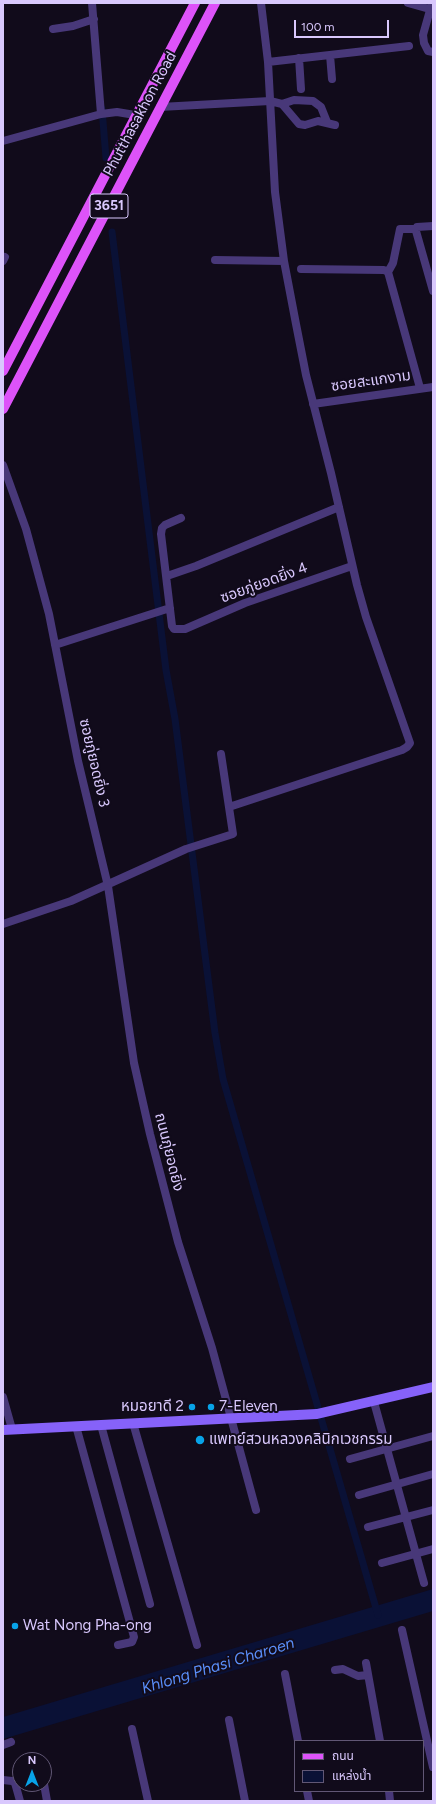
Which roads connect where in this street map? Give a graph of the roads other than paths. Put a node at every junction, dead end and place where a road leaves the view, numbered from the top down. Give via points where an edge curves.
1 (92, 3) edge
2 (195, 3) edge
3 (215, 3) edge
4 (261, 3) edge
5 (408, 3) edge
6 (432, 8) edge
7 (94, 19) junction
8 (52, 29) dead end
9 (409, 46) dead end
10 (433, 52) edge
11 (330, 55) junction
12 (300, 58) junction
13 (268, 62) junction
14 (332, 79) dead end
15 (301, 89) dead end
16 (270, 101) junction
17 (282, 104) junction
18 (160, 107) junction
19 (101, 114) junction
20 (135, 115) junction
21 (3, 141) edge
22 (433, 226) edge
23 (416, 229) junction
24 (215, 260) dead end
25 (284, 261) junction
26 (301, 269) dead end
27 (388, 272) junction
28 (433, 291) edge
29 (3, 370) edge
30 (433, 386) edge
31 (420, 388) junction
32 (313, 404) junction
33 (3, 409) edge
34 (3, 465) edge
35 (339, 507) junction
36 (181, 518) dead end
37 (352, 566) junction
38 (167, 576) junction
39 (170, 608) junction
40 (55, 645) junction
41 (221, 754) dead end
42 (229, 807) junction
43 (108, 886) junction
44 (3, 924) edge
45 (433, 1387) edge
46 (3, 1397) edge
47 (374, 1402) junction
48 (231, 1418) junction
49 (133, 1423) junction
50 (101, 1425) junction
51 (76, 1426) junction
52 (7, 1429) edge
53 (433, 1436) edge
54 (386, 1449) junction
55 (350, 1459) dead end
56 (433, 1474) edge
57 (396, 1483) junction
58 (359, 1495) dead end
59 (256, 1510) dead end
60 (433, 1510) edge
61 (405, 1517) junction
62 (368, 1527) dead end
63 (433, 1550) edge
64 (416, 1554) junction
65 (382, 1563) dead end
66 (424, 1583) dead end
67 (150, 1604) dead end
68 (402, 1630) dead end
69 (118, 1645) dead end
70 (197, 1645) dead end
71 (366, 1663) dead end
72 (335, 1670) dead end
73 (285, 1674) dead end
74 (368, 1675) junction
75 (229, 1720) dead end
76 (132, 1729) dead end
77 (298, 1740) edge
78 (380, 1740) edge
79 (431, 1749) edge
80 (433, 1767) edge
81 (3, 1780) edge
82 (20, 1801) edge
83 (148, 1801) edge
84 (245, 1801) edge

1 - 7 street
2 - 20 main road, Phutthasakhon Road / 3651
3 - 18 main road, Phutthasakhon Road / 3651
4 - 13 street
5 - 6 street
6 - 10 street via 423,35 428,51
7 - 8 street
7 - 19 street
9 - 11 street
11 - 12 street
11 - 14 street
12 - 13 street
12 - 15 street
13 - 16 street
16 - 17 street
16 - 18 street
16 - 25 street via 275,192
17 - 17 street via 298,124 305,125 318,121 331,123 321,107 313,101 294,100
18 - 33 main road, Phutthasakhon Road / 3651
19 - 20 street via 117,112
19 - 21 street
20 - 29 main road, Phutthasakhon Road / 3651
22 - 23 street
23 - 27 street via 400,229 393,263
23 - 28 street
24 - 25 street
25 - 32 street
26 - 27 street
27 - 31 street
30 - 31 street, ซอยสะแกงาม
31 - 32 street, ซอยสะแกงาม
32 - 35 street
34 - 40 street, ซอยภู่ยอดยิ่ง 3 via 26,529
35 - 37 street
35 - 38 street
36 - 38 street via 162,528
37 - 39 street, ซอยภู่ยอดยิ่ง 4 via 245,603 185,629 174,630
37 - 42 street via 366,617 410,743 402,750
38 - 39 street
39 - 40 street
40 - 43 street, ซอยภู่ยอดยิ่ง 3
41 - 42 street
42 - 43 street via 233,834 186,849
43 - 44 street
43 - 48 street, ถนนภู่ยอดยิ่ง via 134,1063 150,1134 178,1242
45 - 47 main road
46 - 52 street
47 - 48 main road via 321,1413
47 - 54 street
48 - 49 main road
48 - 59 street, ถนนภู่ยอดยิ่ง
49 - 50 main road
49 - 70 street
50 - 51 main road
50 - 67 street
51 - 52 main road
51 - 69 street via 134,1637 132,1642
53 - 54 street
54 - 55 street
54 - 57 street
56 - 57 street
57 - 58 street
57 - 61 street
60 - 61 street
61 - 62 street
61 - 64 street
63 - 64 street
64 - 65 street
64 - 66 street
68 - 79 street
71 - 74 street
72 - 74 street via 343,1669 358,1676
73 - 77 street
74 - 78 street
75 - 84 street
76 - 83 street
79 - 80 street
81 - 82 street via 12,1780 16,1783

